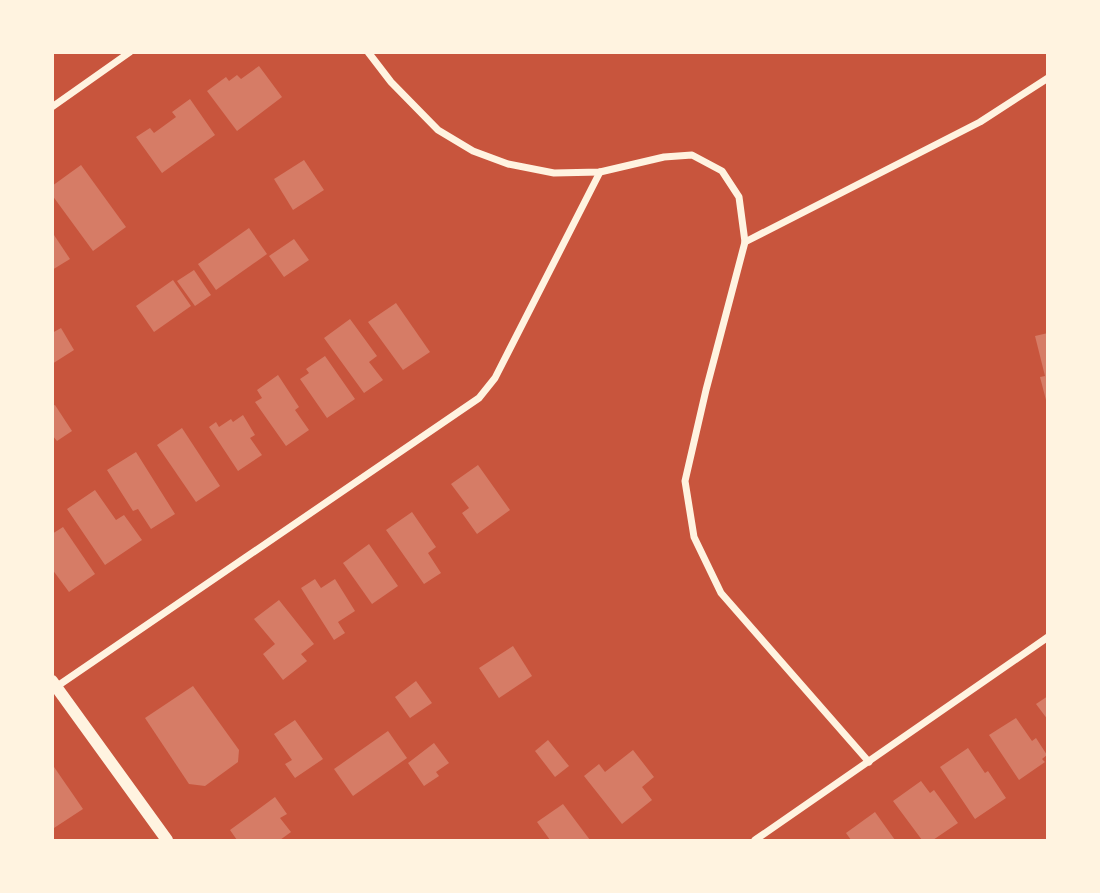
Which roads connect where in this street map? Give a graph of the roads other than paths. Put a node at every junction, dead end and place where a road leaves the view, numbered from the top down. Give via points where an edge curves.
1 (130, 52) edge
2 (368, 52) edge
3 (1048, 78) edge
4 (52, 107) edge
5 (600, 172) junction
6 (745, 242) junction
7 (1048, 637) edge
8 (54, 686) edge
9 (869, 762) junction
10 (167, 841) edge
11 (755, 841) edge

1 - 4 street
2 - 5 street via 438,130 473,151 554,173
3 - 6 street via 980,122
5 - 6 street via 692,155 722,171 739,197
5 - 8 street via 495,378 479,398
6 - 9 street via 685,481 694,537 721,593
7 - 9 street
8 - 10 street
9 - 11 street

